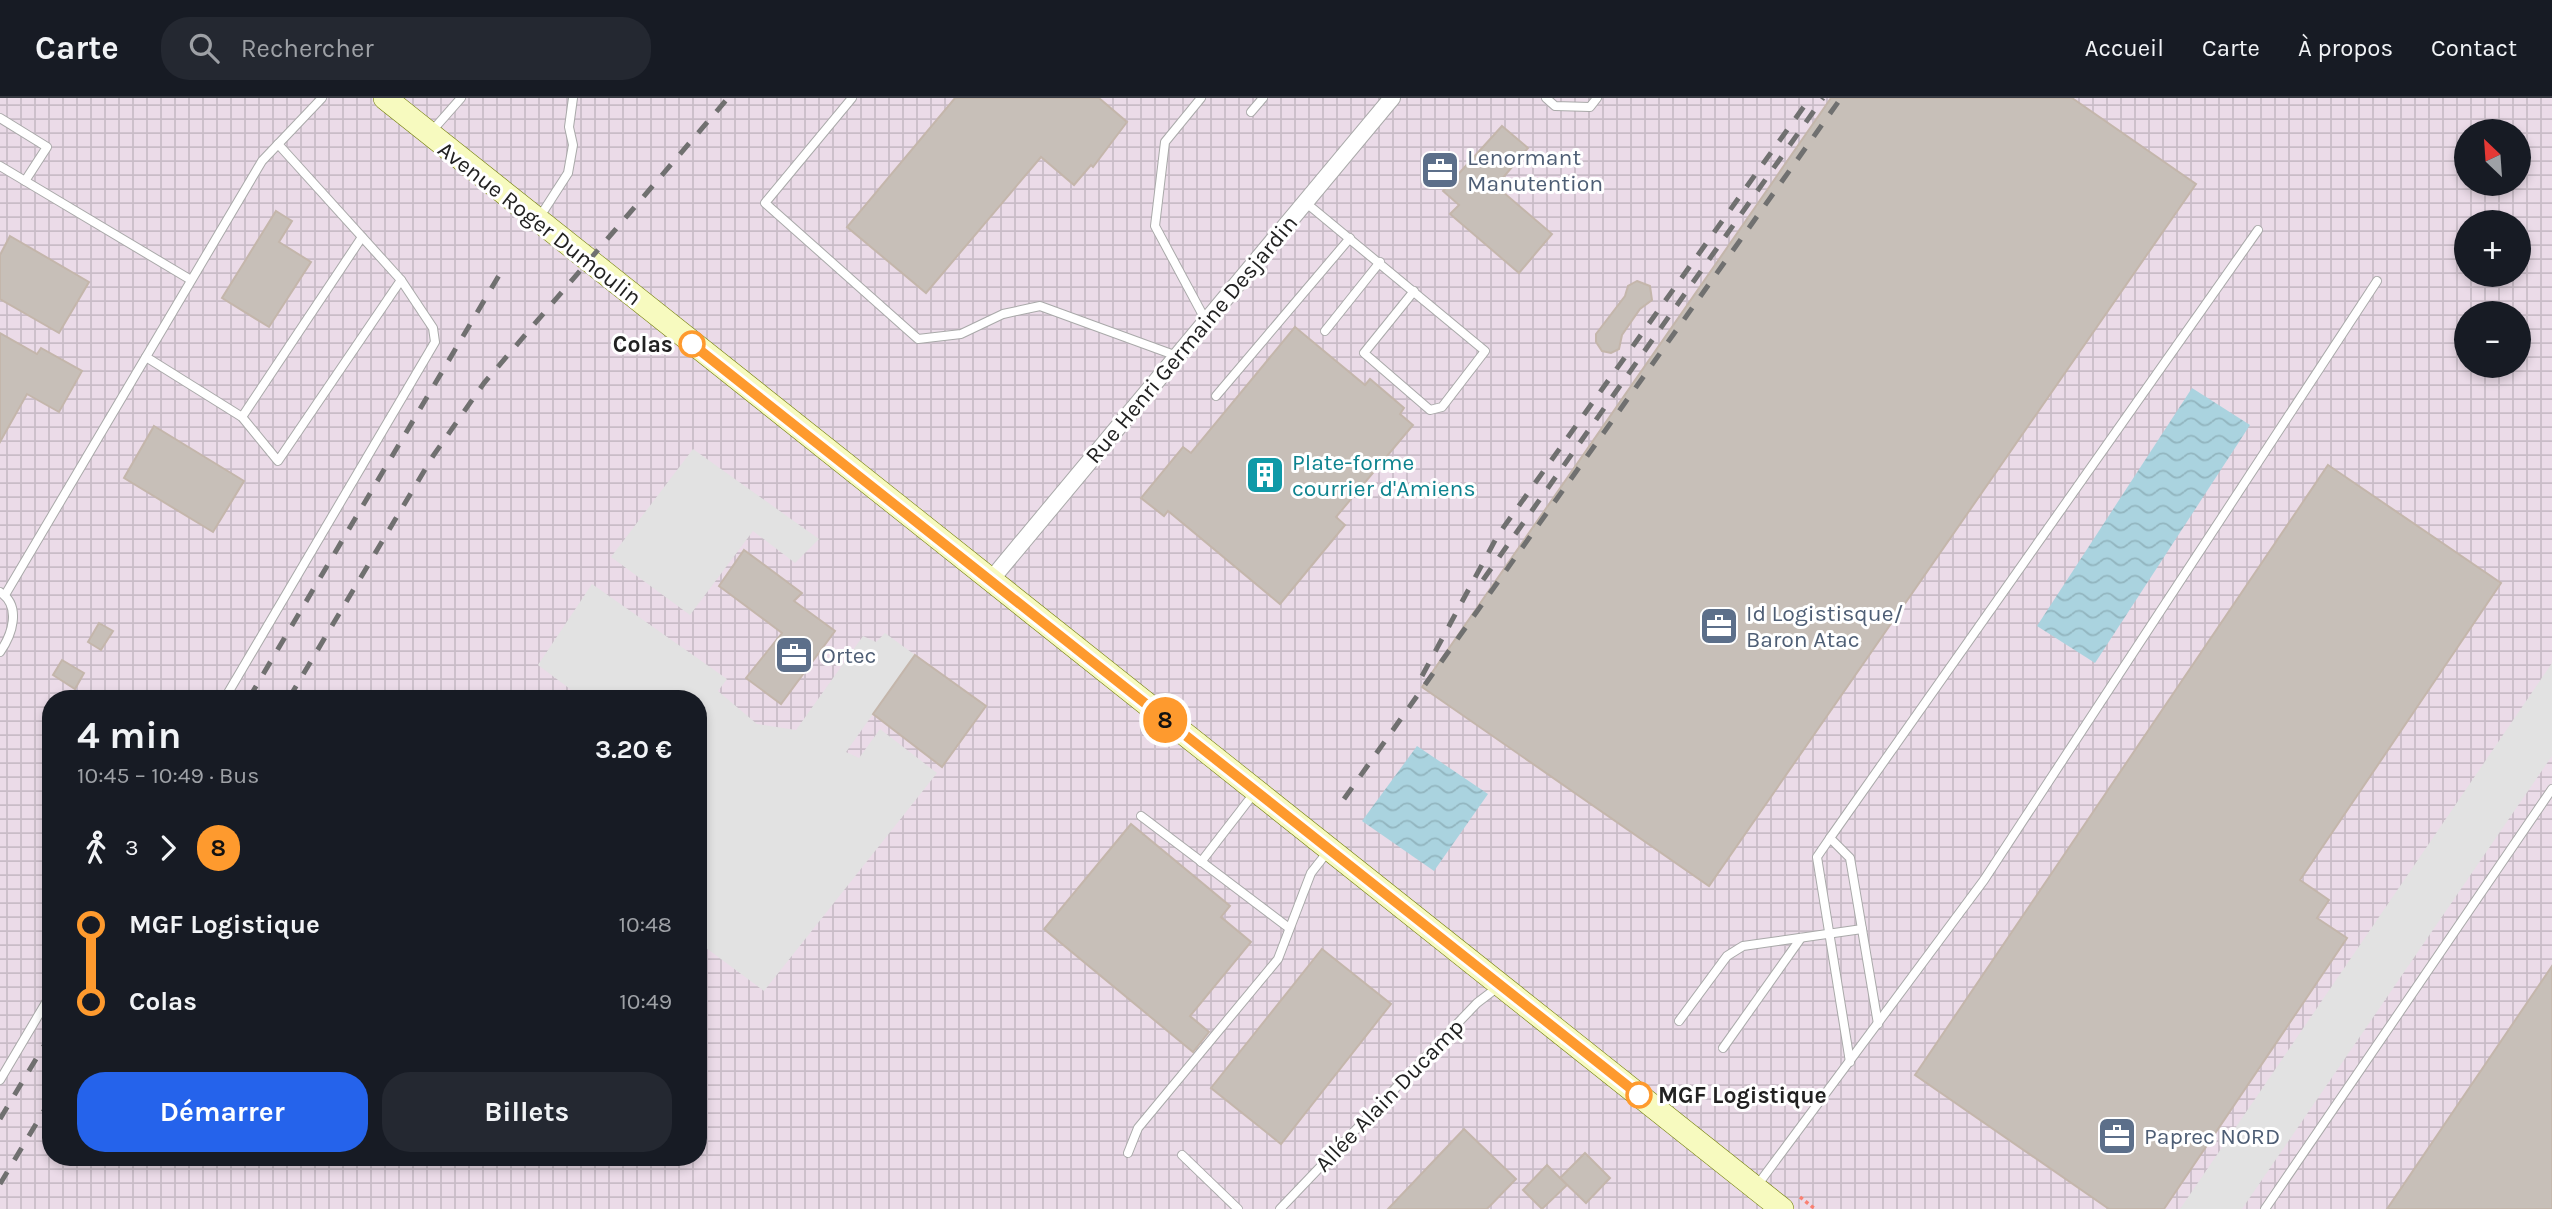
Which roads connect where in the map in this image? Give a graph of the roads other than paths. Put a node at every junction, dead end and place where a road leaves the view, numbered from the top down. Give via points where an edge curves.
1 (322, 98) edge
2 (385, 98) edge
3 (461, 98) edge
4 (573, 98) edge
5 (852, 98) edge
6 (1202, 98) edge
7 (1263, 98) edge
8 (1392, 98) edge
9 (1546, 98) edge
10 (1597, 98) edge
11 (1251, 112) dead end
12 (0, 117) edge
13 (429, 134) junction
14 (278, 144) junction
15 (1, 169) edge
16 (24, 181) junction
17 (1306, 202) junction
18 (537, 221) junction
19 (2258, 230) dead end
20 (362, 237) junction
21 (1350, 238) junction
22 (1380, 262) junction
23 (191, 280) junction
24 (401, 280) junction
25 (2377, 281) dead end
26 (1414, 291) junction
27 (1206, 321) junction
28 (1325, 331) dead end
29 (1177, 356) junction
30 (146, 357) junction
31 (1216, 396) dead end
32 (242, 417) junction
33 (990, 581) junction
34 (3, 593) edge
35 (0, 652) edge
36 (230, 690) edge
37 (2552, 789) edge
38 (1255, 792) junction
39 (1141, 816) dead end
40 (1830, 838) junction
41 (1329, 850) junction
42 (1201, 862) junction
43 (1289, 928) junction
44 (1862, 929) junction
45 (1829, 934) junction
46 (1801, 938) junction
47 (1502, 985) junction
48 (42, 1009) edge
49 (1679, 1021) dead end
50 (1878, 1024) junction
51 (1723, 1048) dead end
52 (1850, 1062) junction
53 (0, 1080) edge
54 (1128, 1153) dead end
55 (1182, 1155) dead end
56 (1756, 1187) junction
57 (1238, 1209) edge
58 (1280, 1209) edge
59 (1782, 1209) edge
60 (2265, 1209) edge

1 - 14 lane
2 - 13 main road, Avenue Roger Dumoulin
3 - 13 lane
4 - 18 lane via 568,173
5 - 29 lane via 765,203 918,339 961,334 1003,314 1040,306
6 - 27 lane via 1165,142 1155,226
7 - 11 lane
8 - 17 street, Rue Henri Germaine Desjardin
9 - 10 lane via 1555,106 1590,107
12 - 16 lane via 47,147
13 - 18 main road, Avenue Roger Dumoulin
14 - 20 lane
14 - 23 lane via 262,161
15 - 16 lane
16 - 23 lane
17 - 21 lane
17 - 27 street, Rue Henri Germaine Desjardin
18 - 33 main road, Avenue Roger Dumoulin
19 - 40 lane
20 - 24 lane
20 - 32 lane
21 - 22 lane
21 - 31 lane
22 - 26 lane
22 - 28 lane
23 - 30 lane
24 - 32 lane via 278,461
24 - 36 lane via 433,327 435,342
25 - 50 lane via 1984,880
26 - 26 lane via 1485,351 1442,407 1430,410 1364,353
27 - 29 street, Rue Henri Germaine Desjardin
29 - 33 street, Rue Henri Germaine Desjardin
30 - 32 lane
30 - 34 lane
33 - 38 main road, Avenue Roger Dumoulin
34 - 35 lane via 14,615
37 - 60 lane
38 - 41 main road, Avenue Roger Dumoulin
38 - 42 lane
39 - 42 lane
40 - 44 lane via 1850,858
40 - 45 lane via 1817,857
41 - 43 lane via 1311,873
41 - 47 main road, Avenue Roger Dumoulin
42 - 43 lane
43 - 54 lane via 1278,959 1138,1128
44 - 45 lane
44 - 50 lane
45 - 46 lane
45 - 52 lane
46 - 49 lane via 1743,946 1727,956
46 - 51 lane
47 - 56 main road, Avenue Roger Dumoulin
47 - 58 lane, Allée Alain Ducamp via 1478,1003
48 - 53 lane
50 - 52 lane
52 - 56 lane
55 - 57 lane
56 - 59 main road, Avenue Roger Dumoulin

